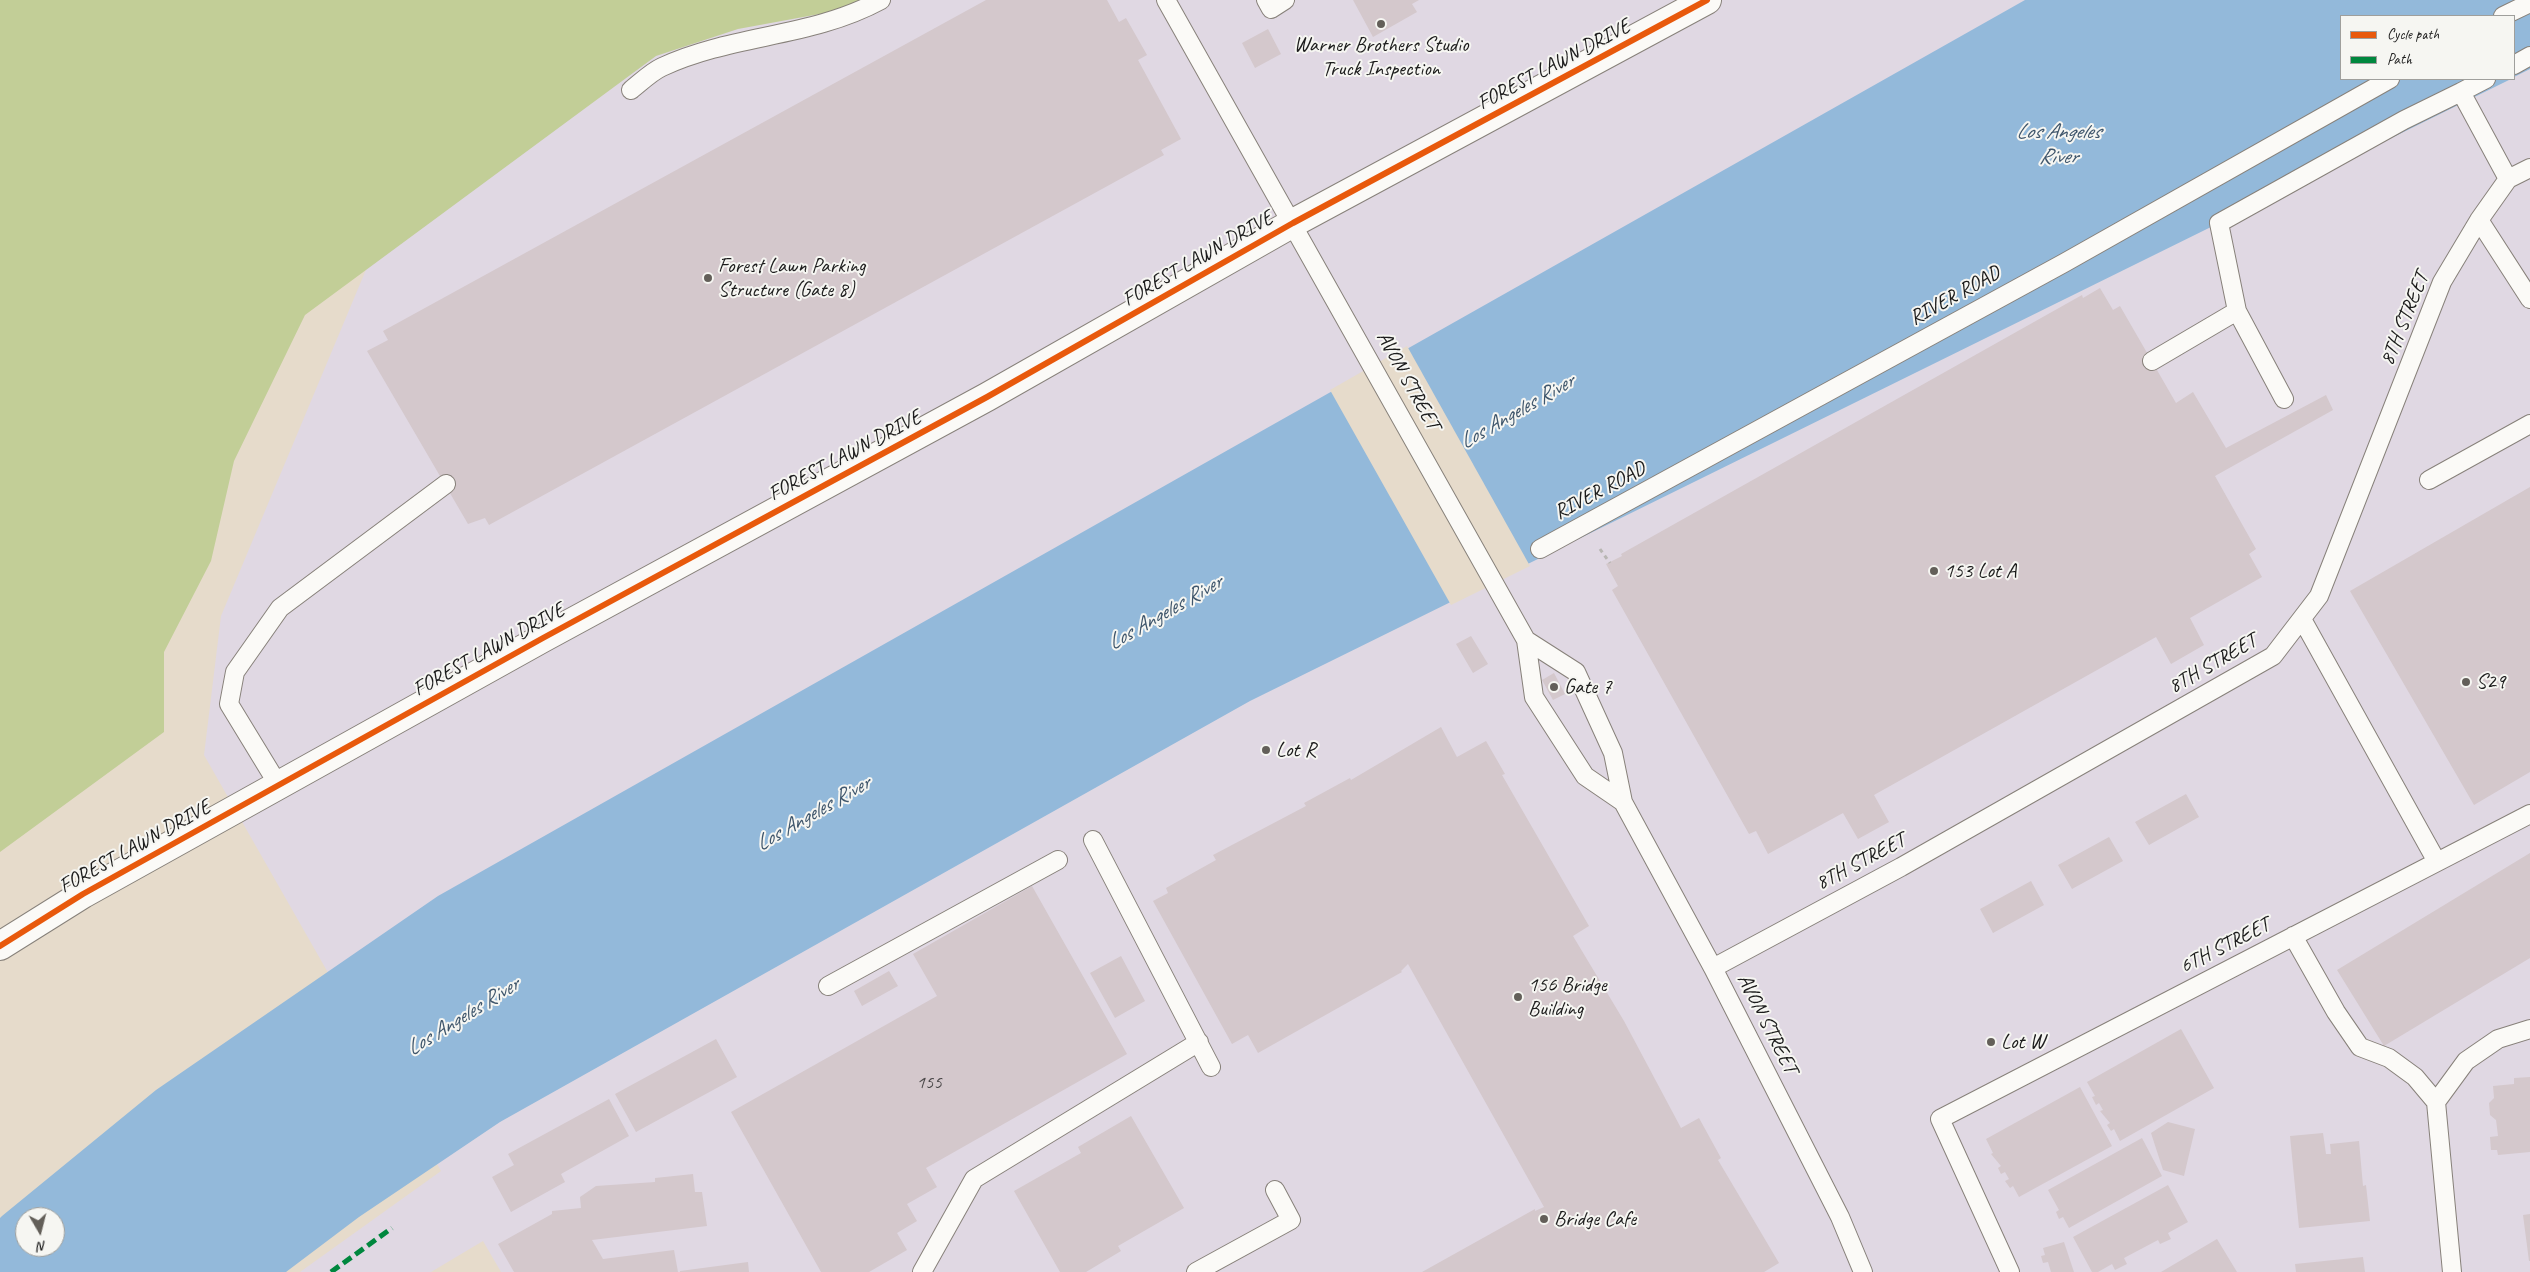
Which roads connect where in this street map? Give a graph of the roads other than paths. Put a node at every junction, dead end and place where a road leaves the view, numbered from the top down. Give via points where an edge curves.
1 (882, 0) edge
2 (1166, 0) edge
3 (1266, 0) edge
4 (1285, 0) edge
5 (1707, 0) edge
6 (2530, 3) edge
7 (2505, 15) edge
8 (2530, 56) edge
9 (2515, 64) edge
10 (2388, 80) edge
11 (2484, 80) edge
12 (631, 90) dead end
13 (2461, 92) junction
14 (2530, 168) edge
15 (2508, 179) junction
16 (2479, 220) junction
17 (1293, 223) junction
18 (2530, 299) edge
19 (2237, 311) junction
20 (2152, 361) dead end
21 (2284, 398) dead end
22 (2530, 424) edge
23 (2429, 480) dead end
24 (446, 484) dead end
25 (1540, 549) dead end
26 (2302, 619) junction
27 (1526, 640) junction
28 (279, 786) junction
29 (1623, 802) junction
30 (2530, 814) edge
31 (1093, 840) dead end
32 (1058, 860) dead end
33 (2437, 862) junction
34 (2293, 936) junction
35 (0, 946) edge
36 (1713, 968) junction
37 (828, 986) dead end
38 (2530, 1029) edge
39 (1198, 1042) junction
40 (1211, 1067) dead end
41 (2436, 1102) junction
42 (1275, 1190) dead end
43 (922, 1272) edge
44 (1196, 1272) edge
45 (1863, 1272) edge
46 (2010, 1272) edge
47 (2452, 1272) edge

1 - 12 lane via 860,12 812,28 737,41 660,68
2 - 17 lane, AVON STREET
3 - 4 lane via 1271,9
5 - 17 street, FOREST LAWN DRIVE
6 - 7 lane
8 - 9 lane
10 - 25 lane, RIVER ROAD
11 - 13 lane
13 - 15 lane
13 - 19 lane via 2404,120 2219,223
14 - 15 lane, 8TH STREET
15 - 16 lane, 8TH STREET
16 - 18 lane
16 - 26 lane, 8TH STREET via 2442,282 2319,596
17 - 27 lane, AVON STREET
17 - 28 street, FOREST LAWN DRIVE via 987,397 543,638
19 - 20 lane
19 - 21 lane
22 - 23 lane
24 - 28 lane via 280,608 235,672 229,704
26 - 33 lane
26 - 36 lane, 8TH STREET via 2273,656 1901,867
27 - 29 lane, AVON STREET via 1534,697 1585,776
27 - 29 lane, AVON STREET via 1576,672 1613,753
28 - 35 street, FOREST LAWN DRIVE via 84,894
29 - 36 lane, AVON STREET
30 - 33 lane, 6TH STREET
31 - 39 lane
32 - 37 lane
33 - 34 lane, 6TH STREET
34 - 41 lane via 2360,1047 2389,1058 2415,1077
34 - 46 lane, 6TH STREET via 1940,1119
36 - 45 lane, AVON STREET via 1840,1217
38 - 41 lane via 2498,1039 2466,1061
39 - 40 lane
39 - 43 lane via 974,1179
41 - 47 lane
42 - 44 lane via 1291,1220

